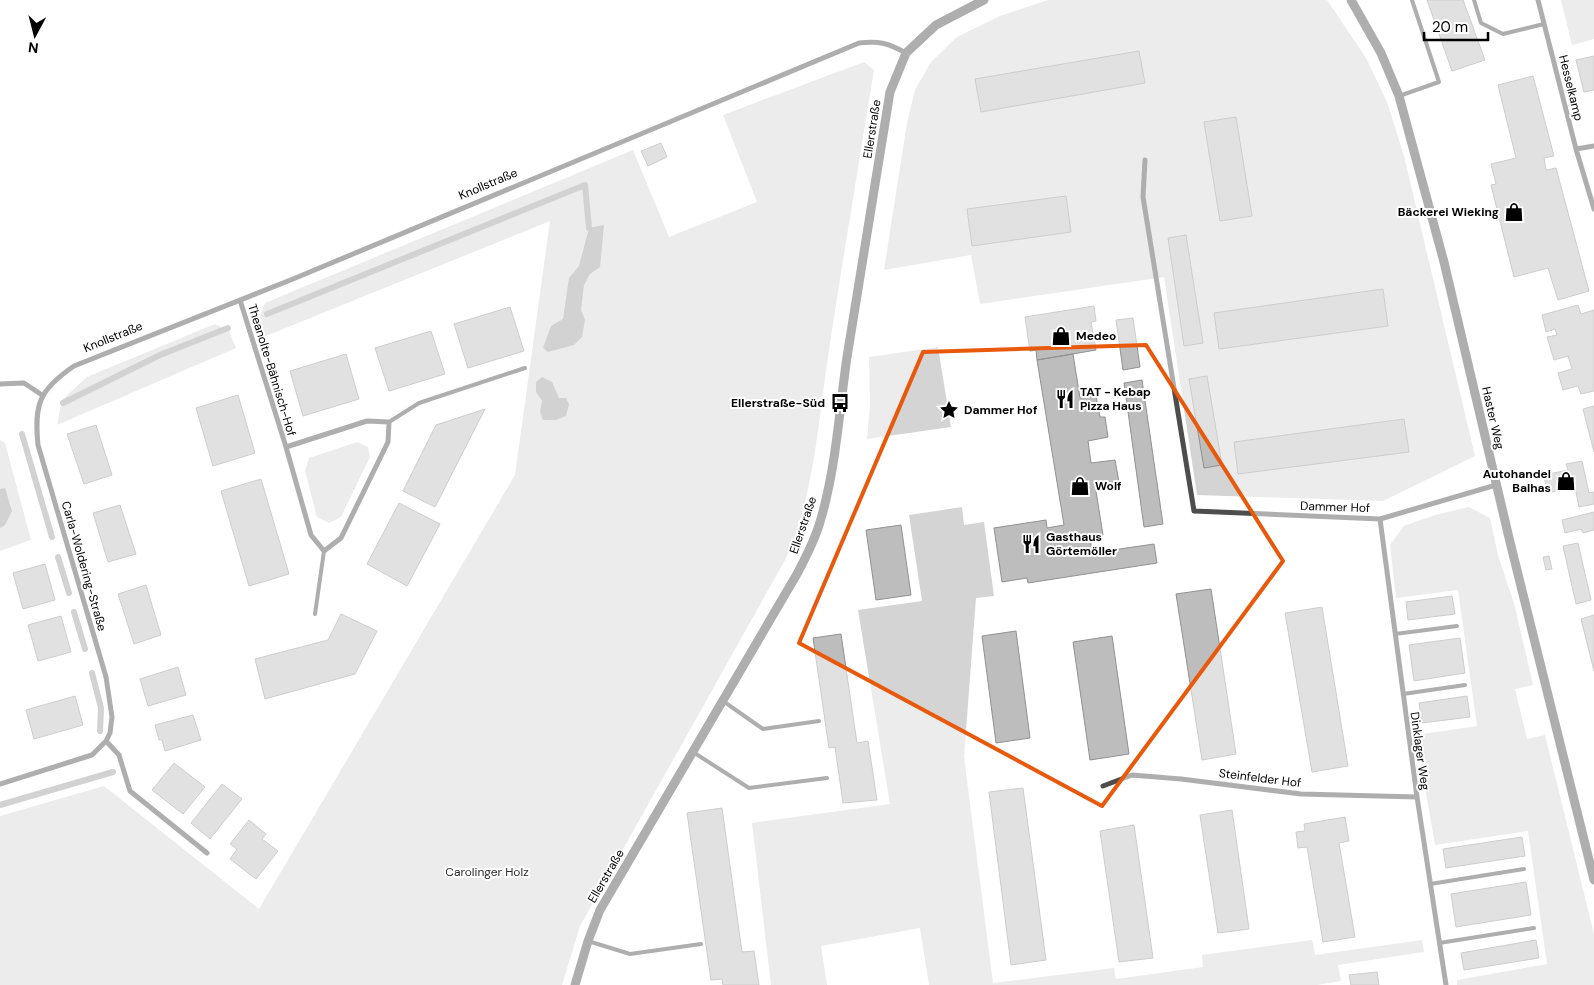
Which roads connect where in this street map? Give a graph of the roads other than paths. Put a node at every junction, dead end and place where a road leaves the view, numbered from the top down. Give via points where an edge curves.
1 (984, 0) edge
2 (1351, 0) edge
3 (1412, 0) edge
4 (1474, 0) edge
5 (1538, 0) edge
6 (1544, 24) junction
7 (906, 53) junction
8 (1399, 96) junction
9 (1594, 146) edge
10 (1576, 150) junction
11 (1145, 160) dead end
12 (1594, 209) edge
13 (240, 300) junction
14 (525, 368) dead end
15 (0, 384) edge
16 (42, 395) junction
17 (389, 422) junction
18 (286, 446) junction
19 (1496, 485) junction
20 (1380, 519) junction
21 (324, 551) junction
22 (315, 614) dead end
23 (1457, 626) dead end
24 (1395, 634) junction
25 (1465, 685) dead end
26 (1402, 694) junction
27 (723, 701) junction
28 (819, 721) dead end
29 (106, 741) junction
30 (693, 751) junction
31 (827, 778) dead end
32 (0, 784) edge
33 (1103, 786) dead end
34 (1417, 797) junction
35 (207, 853) dead end
36 (1524, 869) dead end
37 (1594, 880) edge
38 (1429, 884) junction
39 (1534, 928) dead end
40 (588, 941) junction
41 (701, 944) dead end
42 (1439, 944) junction
43 (575, 985) edge
44 (1446, 985) edge

1 - 7 street via 936,25
2 - 8 street, Haster Weg via 1381,53
3 - 8 lane via 1440,82
4 - 6 lane via 1481,23 1503,34
5 - 6 street, Hesselkamp
6 - 10 street, Hesselkamp
7 - 13 street, Knollstraße via 878,41 859,43
7 - 27 street, Ellerstraße via 890,92 820,522 797,574
8 - 19 street, Haster Weg via 1444,262
9 - 10 street
10 - 12 street, Hesselkamp
11 - 20 street, Dammer Hof via 1143,196 1194,511
13 - 16 street, Knollstraße via 74,366 56,378
13 - 18 street, Theanolte-Bähnisch-Hof
14 - 17 lane via 419,403
15 - 16 street via 24,383
16 - 29 street, Carla-Woldering-Straße via 36,423 38,445 106,677 112,717
17 - 18 street, Theanolte-Bähnisch-Hof via 367,420
17 - 21 street via 388,442 341,538
18 - 21 street, Theanolte-Bähnisch-Hof via 310,535
19 - 20 street, Dammer Hof
19 - 37 street, Haster Weg
20 - 24 street, Dinklager Weg
21 - 22 lane
23 - 24 lane
24 - 26 street, Dinklager Weg
25 - 26 lane
26 - 34 street, Dinklager Weg
27 - 28 lane via 763,729
27 - 30 street, Ellerstraße
29 - 32 street via 92,754
29 - 35 street via 119,755 130,791
30 - 31 lane via 749,788
30 - 40 street, Ellerstraße via 600,910
33 - 34 street, Steinfelder Hof via 1132,775 1301,794
34 - 38 street, Dinklager Weg
36 - 38 lane
38 - 42 street, Dinklager Weg
39 - 42 lane
40 - 41 lane via 630,954
40 - 43 street, Ellerstraße
42 - 44 street, Dinklager Weg

